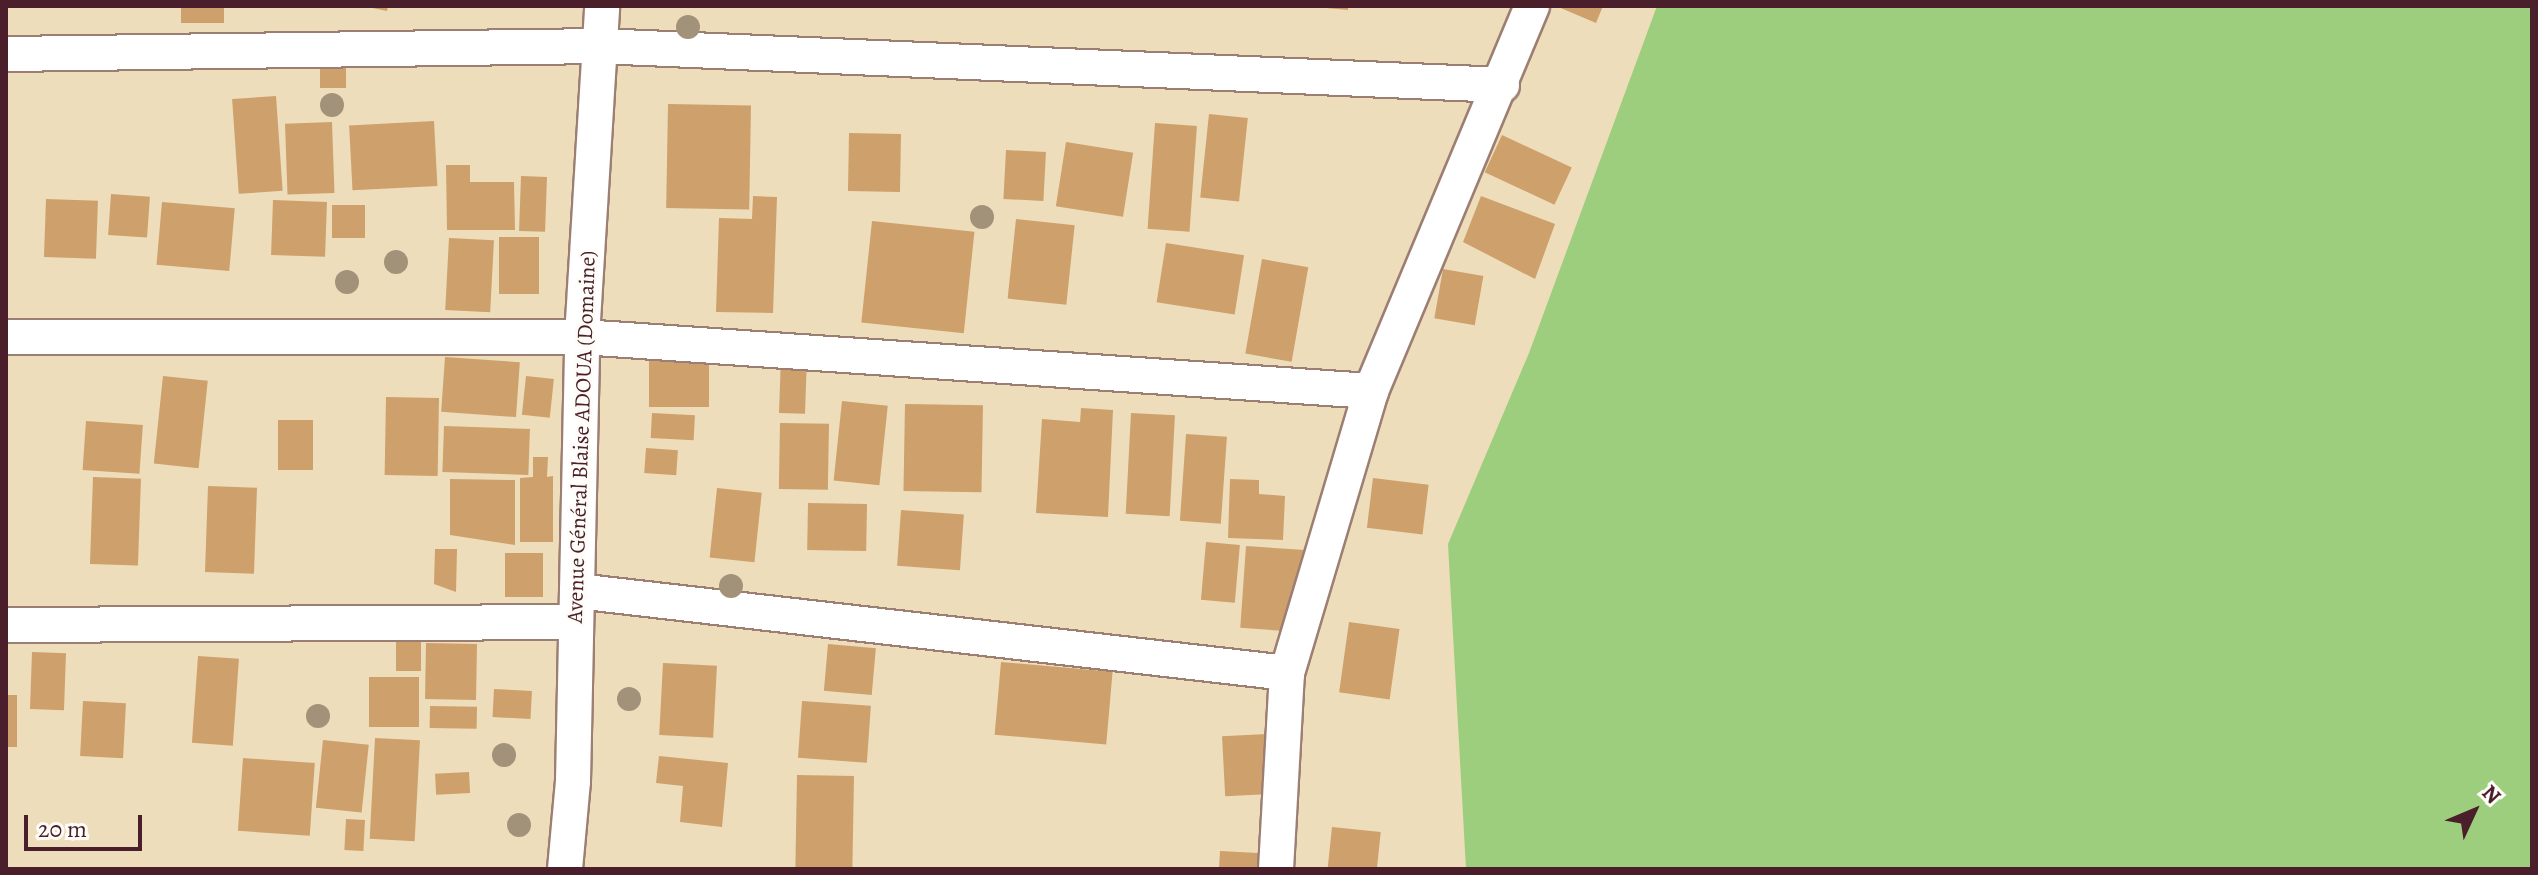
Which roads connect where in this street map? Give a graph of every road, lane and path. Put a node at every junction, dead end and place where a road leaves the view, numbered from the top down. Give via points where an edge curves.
1 (602, 6) edge
2 (1532, 6) edge
3 (599, 46) junction
4 (6, 54) edge
5 (1502, 85) junction
6 (6, 337) edge
7 (582, 337) junction
8 (1371, 391) junction
9 (576, 606) junction
10 (6, 625) edge
11 (1287, 673) junction
12 (565, 869) edge
13 (1276, 869) edge

1 - 3 street, Avenue Général Blaise ADOUA (Domaine)
2 - 5 street
3 - 4 street
3 - 5 street
3 - 7 street, Avenue Général Blaise ADOUA (Domaine)
5 - 8 street
6 - 7 street
7 - 8 street
7 - 9 street, Avenue Général Blaise ADOUA (Domaine)
8 - 11 street
9 - 10 street
9 - 11 street
9 - 12 street, Avenue Général Blaise ADOUA (Domaine)
11 - 13 street

